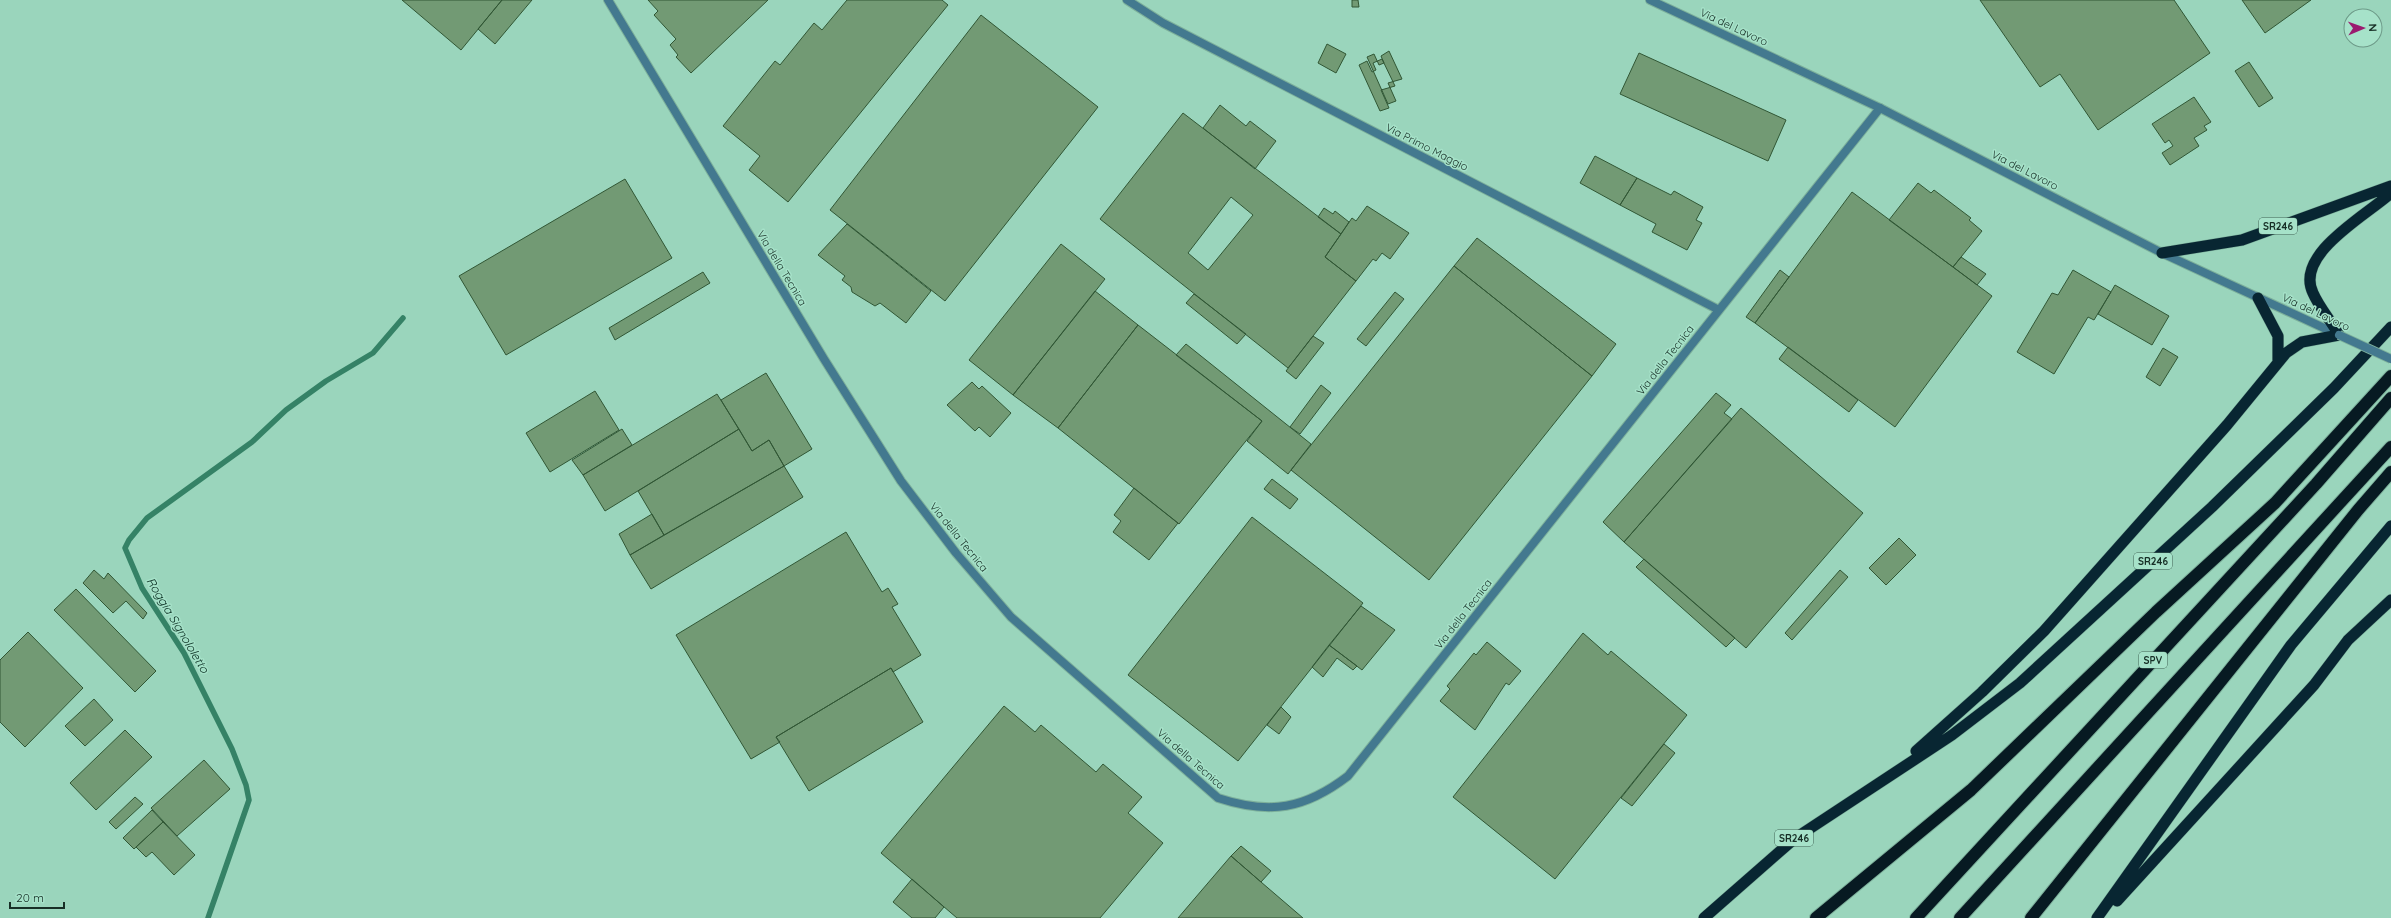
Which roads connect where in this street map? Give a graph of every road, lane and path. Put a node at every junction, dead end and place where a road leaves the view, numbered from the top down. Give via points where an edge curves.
1 (608, 0) edge
2 (1128, 0) edge
3 (1650, 0) edge
4 (1880, 108) junction
5 (2391, 186) edge
6 (2391, 193) edge
7 (2162, 253) junction
8 (2258, 298) junction
9 (1719, 310) junction
10 (2391, 327) edge
11 (2339, 335) junction
12 (2391, 359) edge
13 (2278, 362) junction
14 (2391, 376) edge
15 (2391, 398) edge
16 (2391, 447) edge
17 (2391, 472) edge
18 (2391, 526) edge
19 (2391, 600) edge
20 (1894, 771) junction
21 (1704, 918) edge
22 (1816, 918) edge
23 (1916, 918) edge
24 (1960, 918) edge
25 (2031, 918) edge
26 (2097, 918) edge
27 (2102, 918) edge

1 - 9 street, Via della Tecnica via 864,423 901,481 956,553 1011,617 1218,798 1240,805 1271,808 1297,804 1327,792 1348,776
2 - 9 street, Via Primo Maggio via 1163,23
3 - 4 street, Via del Lavoro
4 - 7 street, Via del Lavoro
4 - 9 street, Via della Tecnica
5 - 7 highway, SR246 via 2242,240
6 - 11 highway via 2326,245 2315,258 2310,274 2312,292
7 - 8 street, Via del Lavoro
8 - 11 street, Via del Lavoro
8 - 13 highway via 2278,336
10 - 20 highway, SR246 via 2334,388 2212,507 2020,682 1952,735
11 - 12 street, Via del Lavoro, bridge
11 - 13 highway via 2302,342
13 - 20 highway via 2227,425 2044,631 1982,692
14 - 22 highway via 2275,503 2156,612 1971,790
15 - 23 highway, SPV via 2316,484
16 - 24 highway, SPV
17 - 25 highway
18 - 26 highway via 2291,645
19 - 27 highway via 2348,640 2314,685
20 - 21 highway, SR246 via 1794,839

